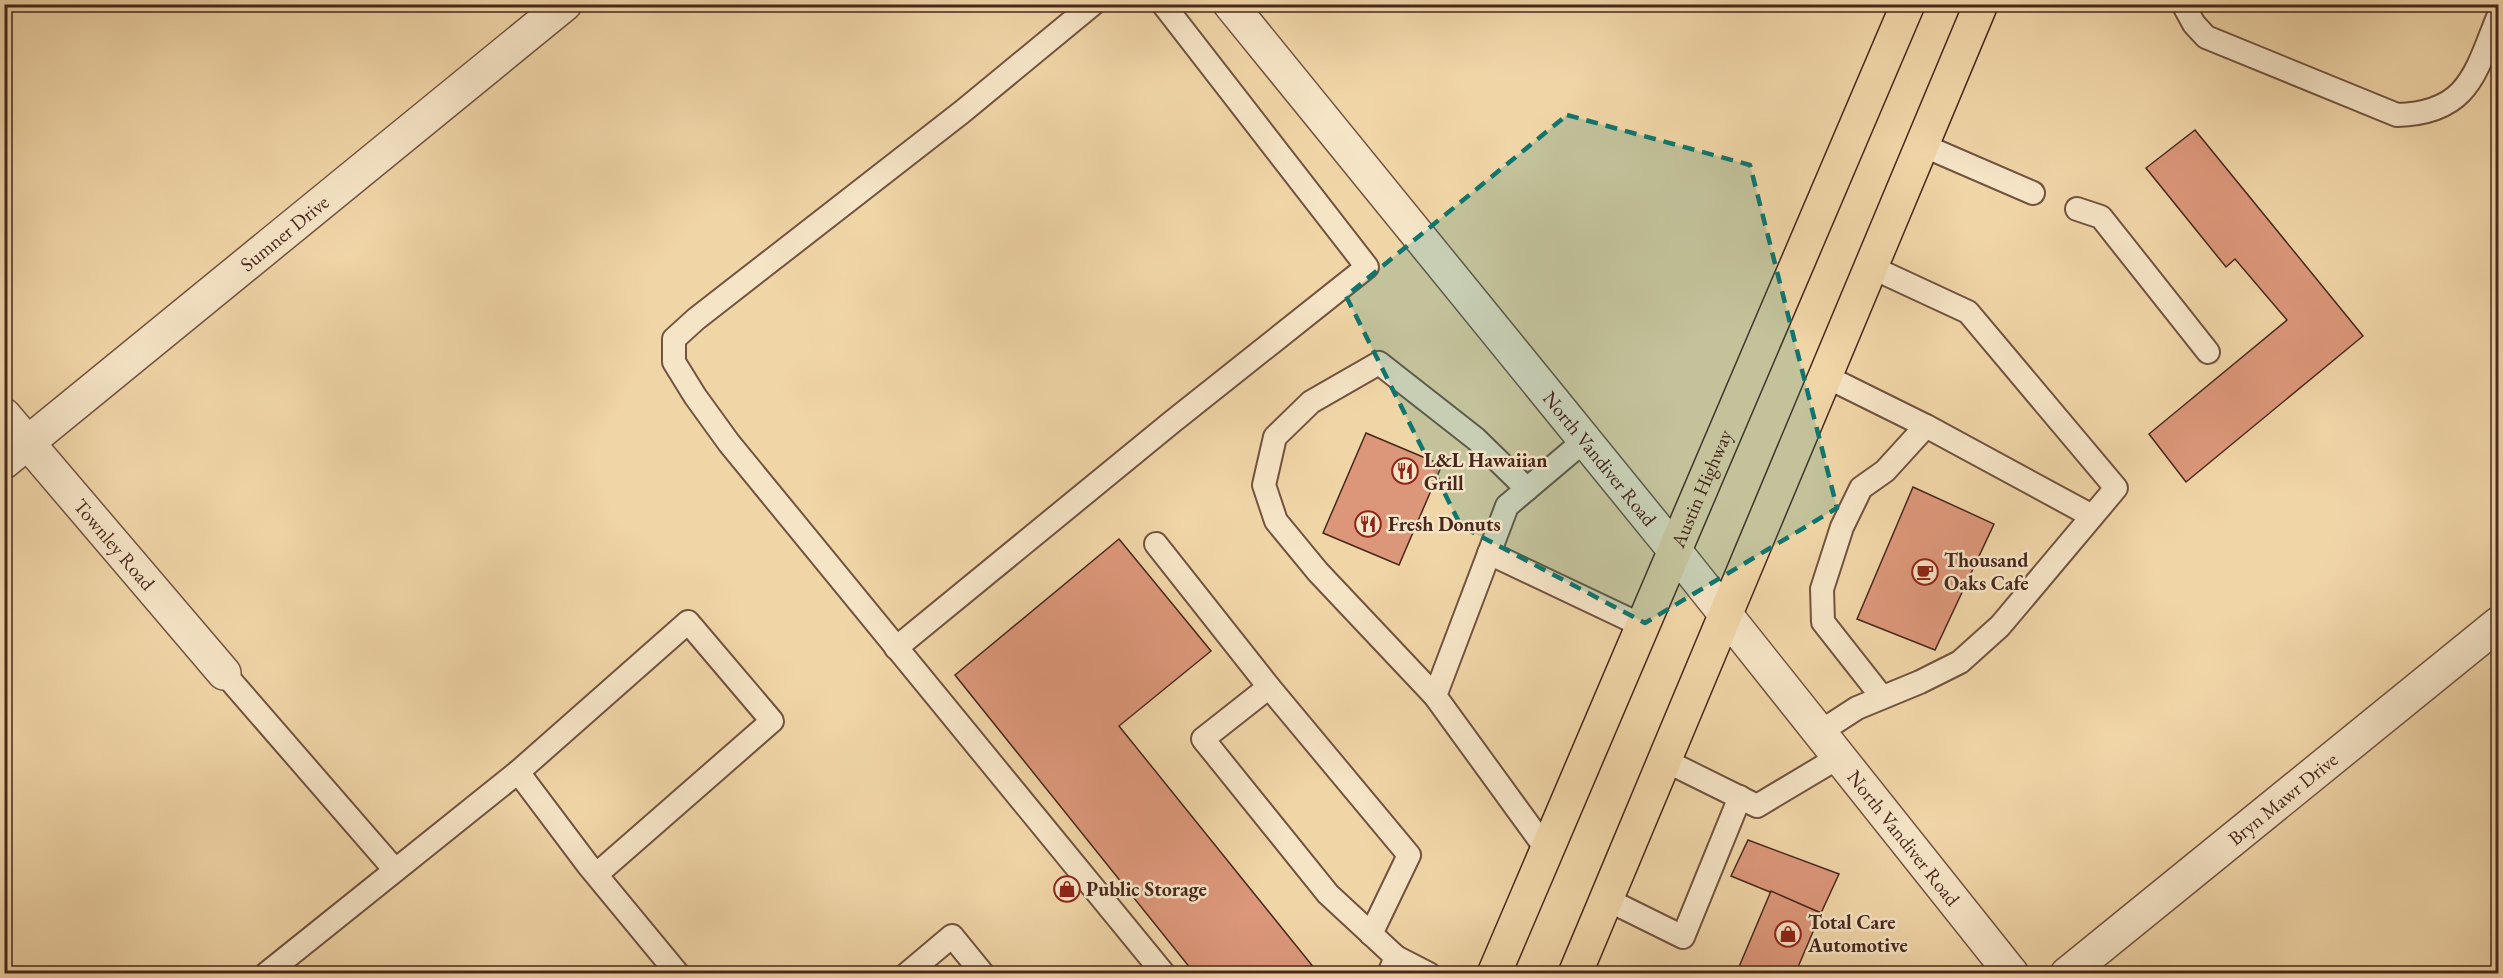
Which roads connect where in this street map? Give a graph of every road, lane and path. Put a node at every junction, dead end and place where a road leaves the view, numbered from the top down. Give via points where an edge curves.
1 (565, 4) edge
2 (1093, 4) edge
3 (1163, 4) edge
4 (1230, 4) edge
5 (1908, 4) edge
6 (1981, 4) edge
7 (2183, 4) edge
8 (2499, 16) edge
9 (1922, 145) junction
10 (2033, 193) dead end
11 (2077, 209) dead end
12 (1871, 267) junction
13 (2208, 352) dead end
14 (1825, 376) junction
15 (4, 415) edge
16 (1926, 426) junction
17 (1585, 440) junction
18 (16, 453) edge
19 (1527, 489) junction
20 (2092, 516) junction
21 (1156, 544) dead end
22 (1675, 551) junction
23 (1489, 552) junction
24 (1725, 613) junction
25 (2499, 624) edge
26 (1643, 626) junction
27 (896, 648) junction
28 (224, 673) joint
29 (1269, 687) junction
30 (1435, 696) junction
31 (1882, 698) junction
32 (1829, 744) junction
33 (1664, 760) junction
34 (518, 772) junction
35 (1740, 797) junction
36 (1547, 850) junction
37 (395, 870) junction
38 (597, 874) junction
39 (1606, 899) junction
40 (1371, 934) junction
41 (1392, 965) edge
42 (266, 974) edge
43 (678, 974) edge
44 (907, 974) edge
45 (983, 974) edge
46 (1164, 974) edge
47 (1430, 974) edge
48 (1494, 974) edge
49 (1575, 974) edge
50 (2012, 974) edge
51 (2067, 974) edge

1 - 18 street, Sumner Drive
2 - 27 lane via 674,339 674,362 695,396
3 - 27 lane via 1367,267
4 - 17 street, North Vandiver Road
5 - 22 main road, Austin Highway
6 - 9 main road
7 - 8 lane via 2206,37 2397,115 2424,114 2446,105 2466,87
9 - 10 lane
9 - 12 main road
11 - 13 lane via 2101,217
12 - 14 main road
12 - 20 lane via 1968,312 2116,488
14 - 16 lane
14 - 24 main road
15 - 18 street, Townley Road
16 - 20 lane
16 - 31 lane via 1885,471 1861,488 1842,527 1822,589 1823,622
17 - 19 lane
17 - 22 street, North Vandiver Road
18 - 28 street, Townley Road
19 - 23 lane via 1507,506
19 - 30 lane via 1476,439 1379,363 1311,402 1275,437 1264,485 1276,521 1318,572
20 - 31 lane via 2000,626 1960,662
21 - 29 lane
22 - 24 street, North Vandiver Road
22 - 26 main road, Austin Highway
23 - 26 lane
23 - 30 lane
24 - 32 street, North Vandiver Road
24 - 33 main road
25 - 51 street, Bryn Mawr Drive
26 - 36 main road, Austin Highway
27 - 46 lane
28 - 37 lane
29 - 40 lane via 1409,855
29 - 40 lane via 1203,739 1328,894
30 - 36 lane
31 - 32 lane via 1857,708
32 - 35 lane via 1757,806
32 - 50 street, North Vandiver Road
33 - 35 lane
33 - 39 main road
34 - 37 lane
34 - 38 lane
34 - 38 lane via 688,622 771,721
35 - 39 lane via 1683,938
36 - 48 main road, Austin Highway
37 - 42 lane
38 - 43 lane
39 - 49 main road
40 - 41 lane
41 - 47 lane
44 - 45 lane via 952,936

